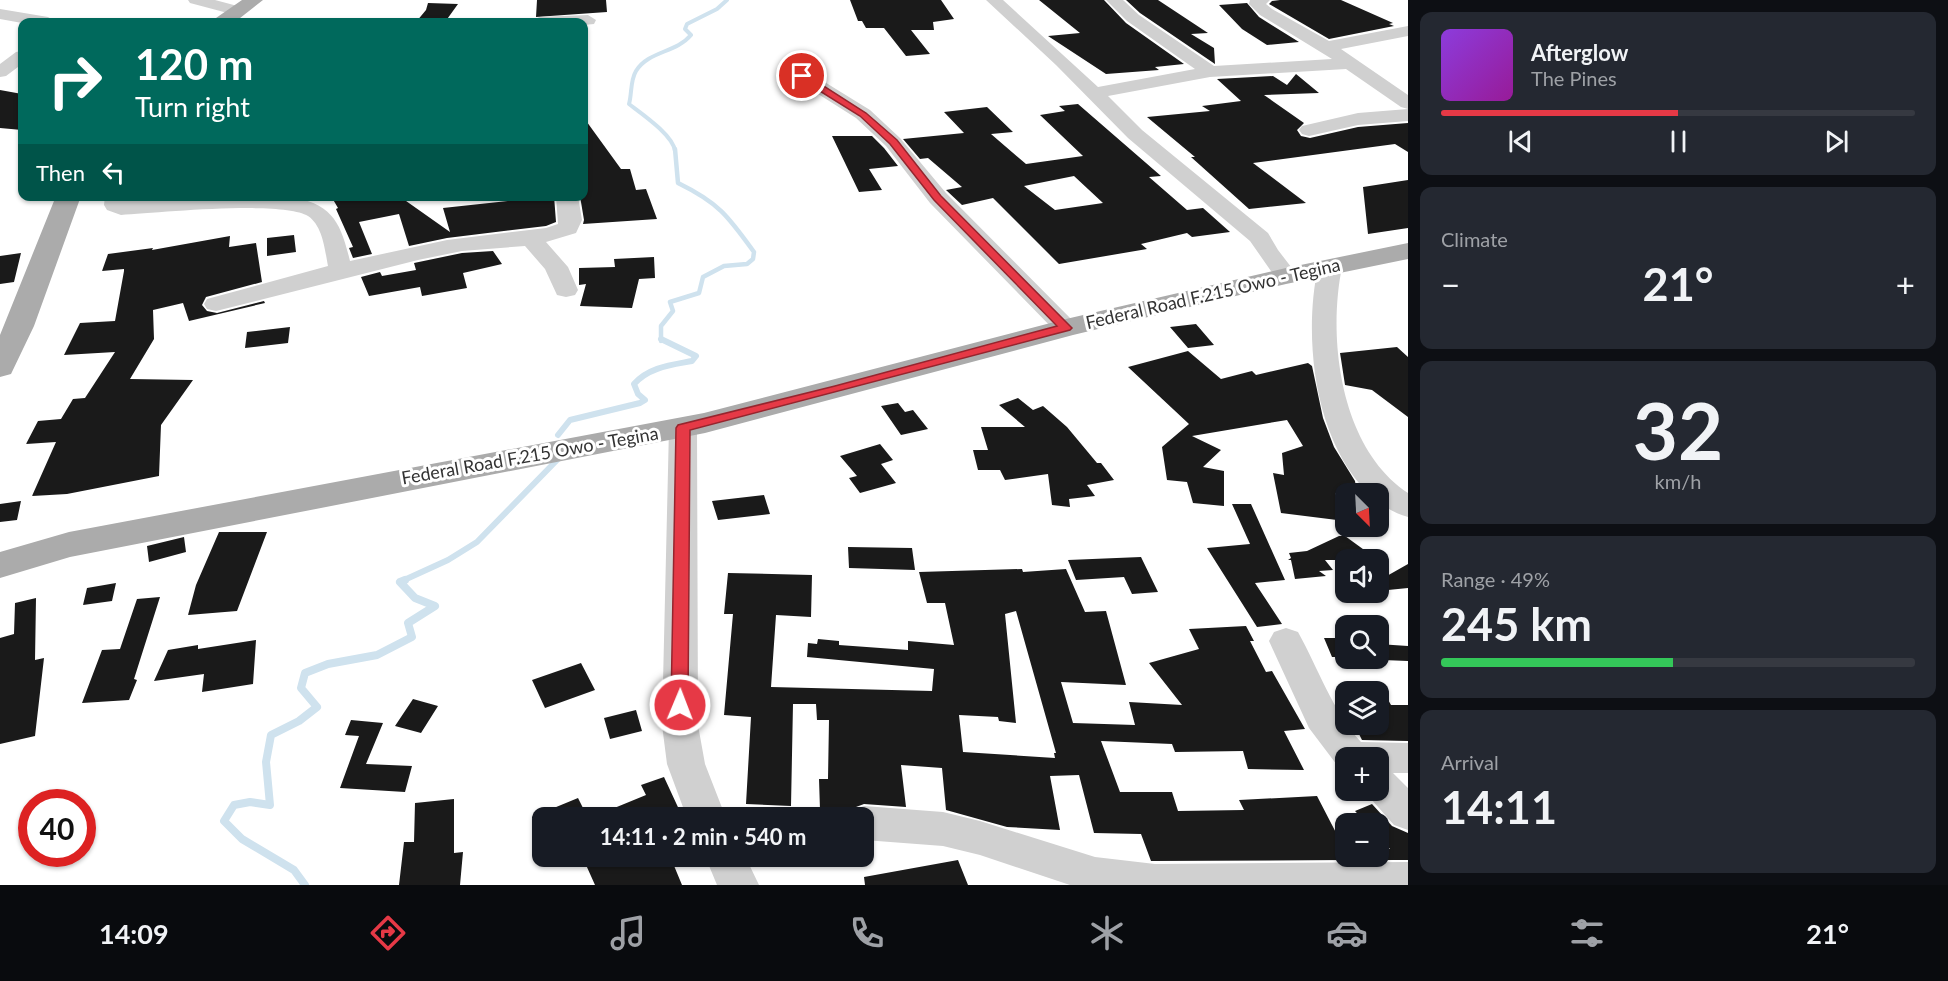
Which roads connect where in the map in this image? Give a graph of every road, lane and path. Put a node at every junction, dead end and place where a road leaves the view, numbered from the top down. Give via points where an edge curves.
1 (196, 0) edge
2 (994, 0) edge
3 (1114, 0) edge
4 (1262, 0) edge
5 (246, 5) edge
6 (0, 14) edge
7 (24, 18) edge
8 (228, 18) edge
9 (1408, 31) edge
10 (1326, 47) junction
11 (18, 59) edge
12 (1349, 63) junction
13 (791, 69) dead end
14 (0, 72) edge
15 (1210, 72) junction
16 (1096, 93) junction
17 (1408, 103) edge
18 (1408, 115) edge
19 (1309, 130) dead end
20 (67, 201) edge
21 (115, 201) edge
22 (271, 201) edge
23 (271, 201) edge
24 (568, 201) edge
25 (531, 239) junction
26 (1408, 251) edge
27 (1330, 267) junction
28 (340, 270) junction
29 (1286, 276) junction
30 (566, 290) dead end
31 (216, 304) dead end
32 (10, 327) edge
33 (1066, 328) junction
34 (0, 368) edge
35 (683, 428) junction
36 (1408, 507) edge
37 (69, 545) junction
38 (0, 549) edge
39 (0, 565) edge
40 (1286, 642) dead end
41 (1343, 747) edge
42 (1389, 758) edge
43 (1408, 758) edge
44 (1389, 794) edge
45 (702, 807) edge
46 (1408, 813) edge
47 (874, 824) edge
48 (730, 867) edge
49 (1408, 880) edge
50 (738, 885) edge

1 - 5 street
2 - 16 street
3 - 15 street
4 - 10 street via 1257,4 1266,12
5 - 8 main road
6 - 7 street
9 - 10 street
10 - 12 street
11 - 14 street
12 - 15 street
12 - 17 street
13 - 33 street via 863,114 893,142 938,198
15 - 16 street
16 - 29 street via 1135,134 1260,238
18 - 19 street via 1358,119
20 - 32 main road
21 - 23 street via 121,208
22 - 28 street via 296,203 328,222
24 - 25 street via 571,220 568,228
25 - 28 street via 449,246
25 - 30 street via 556,267
26 - 27 main road, Federal Road F.215 Owo - Tegina
27 - 29 main road, Federal Road F.215 Owo - Tegina
27 - 36 street via 1322,325 1335,403 1363,469
28 - 31 street
29 - 33 main road, Federal Road F.215 Owo - Tegina
32 - 34 main road
33 - 35 main road, Federal Road F.215 Owo - Tegina
35 - 37 main road, Federal Road F.215 Owo - Tegina
35 - 45 street via 680,725 686,764
37 - 38 main road
37 - 39 main road, Federal Road F.215 Owo - Tegina
40 - 41 street via 1322,720
42 - 43 street
44 - 46 street
47 - 49 street via 943,830 1095,875 1155,883
48 - 50 street

